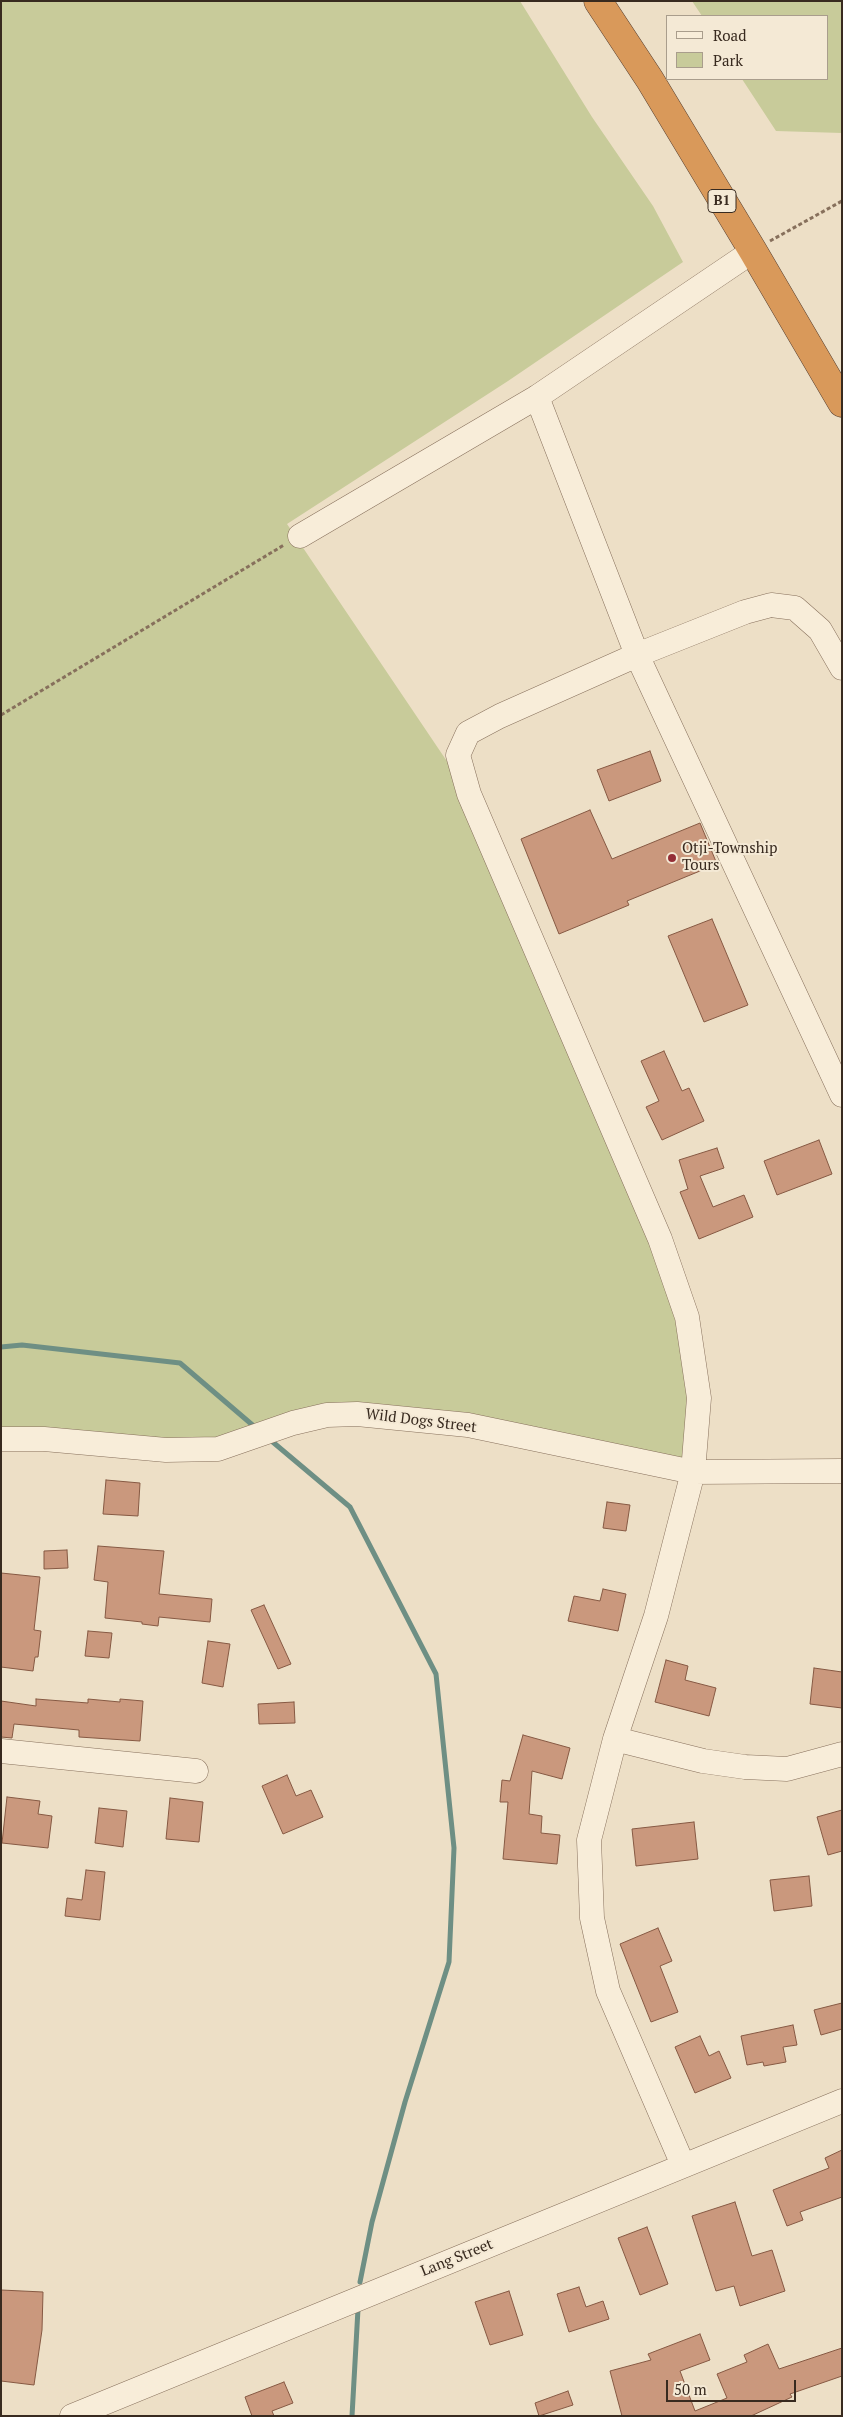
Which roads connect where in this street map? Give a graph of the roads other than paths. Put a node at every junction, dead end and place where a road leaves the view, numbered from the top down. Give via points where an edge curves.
1 (598, 1) edge
2 (753, 251) junction
3 (537, 397) junction
4 (842, 403) edge
5 (300, 536) road end
6 (637, 655) junction
7 (842, 668) edge
8 (842, 1095) edge
9 (1, 1439) edge
10 (842, 1470) edge
11 (693, 1472) junction
12 (615, 1739) junction
13 (1, 1751) edge
14 (842, 1754) edge
15 (196, 1771) dead end
16 (842, 2101) edge
17 (683, 2165) junction
18 (98, 2411) edge
19 (72, 2416) edge

1 - 2 highway, B1 via 650,80
2 - 3 street
2 - 4 highway, B1
3 - 5 street
3 - 6 street
6 - 7 street via 771,605 795,608 820,630
6 - 8 street
6 - 11 street via 468,733 458,755 469,794 660,1239 687,1317 699,1398
9 - 11 street, Wild Dogs Street via 44,1439 166,1450 218,1449 302,1421 326,1415 357,1414 468,1425
10 - 11 street, Wild Dogs Street
11 - 12 street via 656,1616
12 - 14 street via 703,1761 745,1767 787,1769
12 - 17 street via 589,1840 592,1918 608,1991
13 - 15 street
16 - 17 street, Lang Street
17 - 18 street, Lang Street
18 - 19 street, Lang Street

